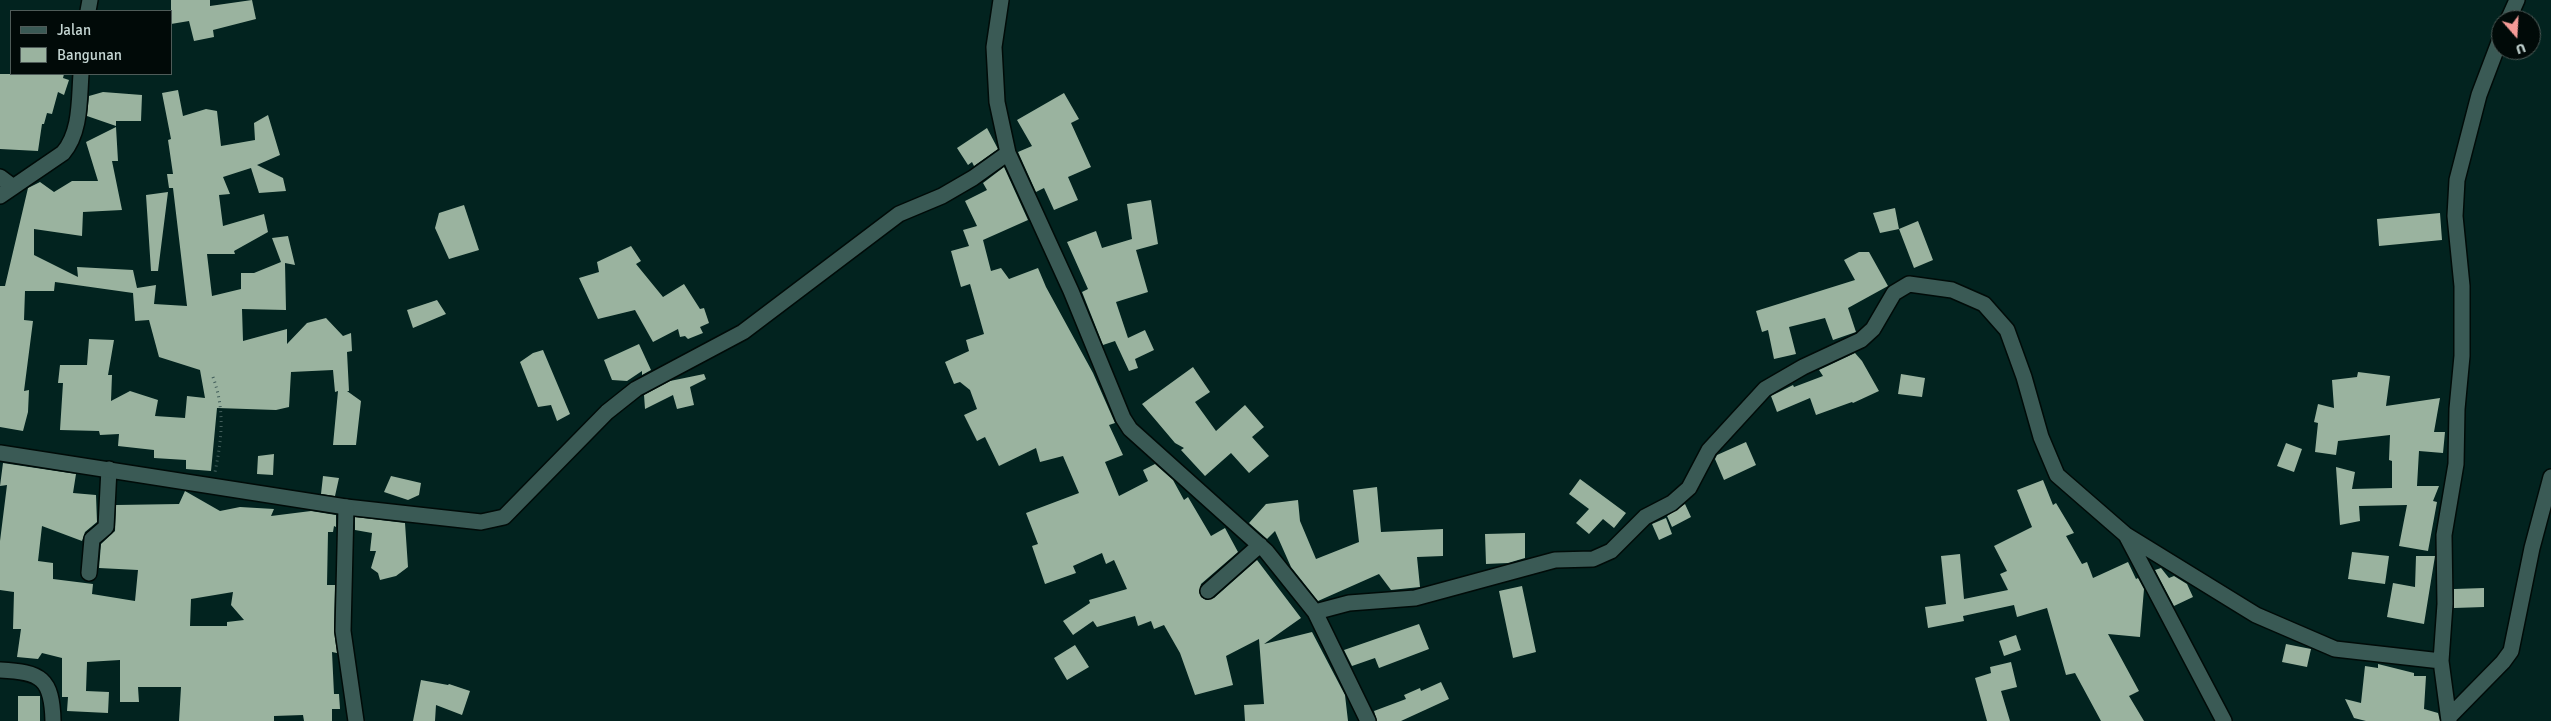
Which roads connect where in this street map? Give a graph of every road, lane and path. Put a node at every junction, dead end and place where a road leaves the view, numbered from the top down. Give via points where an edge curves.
1 (1001, 0) edge
2 (2492, 60) edge
3 (81, 75) edge
4 (1008, 153) junction
5 (4, 186) edge
6 (213, 377) dead end
7 (0, 453) edge
8 (109, 469) junction
9 (2551, 477) edge
10 (213, 485) junction
11 (346, 507) junction
12 (2126, 535) junction
13 (1260, 545) junction
14 (89, 574) dead end
15 (1208, 591) dead end
16 (1315, 612) junction
17 (2441, 662) junction
18 (0, 670) edge
19 (2449, 719) edge
20 (53, 721) edge
21 (356, 721) edge
22 (1368, 721) edge
23 (2224, 721) edge

1 - 4 street via 994,47 997,102
2 - 17 street via 2479,95 2457,180 2455,216 2462,286 2462,356 2456,464 2444,535 2445,604
3 - 5 street via 78,113 70,144 46,166
4 - 11 street via 942,196 899,214 743,332 636,389 607,412 504,517 481,522
4 - 13 street via 1071,291 1126,424
6 - 10 path via 222,418
7 - 8 street
8 - 10 street
8 - 14 street via 106,527 92,539
9 - 19 street via 2532,548 2511,651
10 - 11 street
11 - 21 street via 344,631
12 - 16 street via 2057,475 2041,437 2007,330 1984,304 1952,290 1909,284 1894,293 1873,329 1861,340 1765,389 1709,450 1685,492 1645,517 1611,551 1593,559 1555,560 1415,598 1349,603
12 - 17 street via 2256,615 2335,649
12 - 23 street
13 - 15 street
13 - 16 street
16 - 22 street
17 - 19 street
18 - 20 street via 26,672 44,681 52,703

